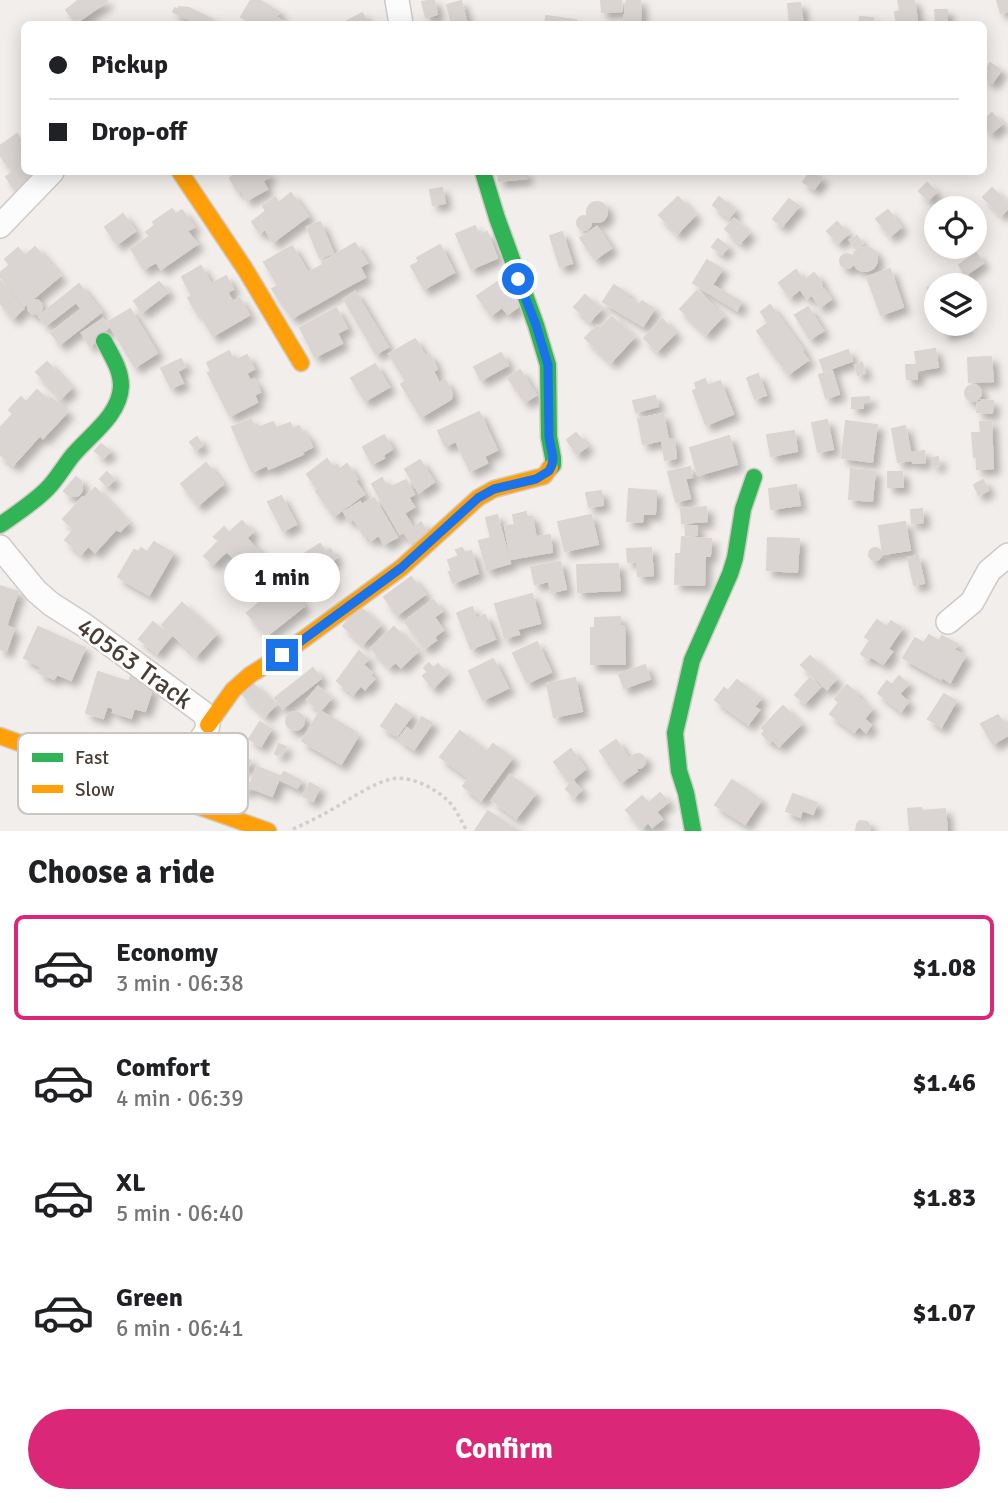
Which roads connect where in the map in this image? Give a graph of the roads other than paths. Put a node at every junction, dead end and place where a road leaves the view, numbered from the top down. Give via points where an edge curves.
1 (397, 0) edge
2 (400, 21) edge
3 (48, 175) edge
4 (182, 175) edge
5 (484, 175) edge
6 (0, 226) edge
7 (104, 341) dead end
8 (301, 363) dead end
9 (754, 477) dead end
10 (0, 525) edge
11 (0, 547) edge
12 (1008, 555) edge
13 (948, 622) dead end
14 (208, 725) junction
15 (205, 733) edge
16 (0, 736) edge
17 (18, 742) edge
18 (220, 814) edge
19 (268, 831) edge
20 (693, 831) edge

1 - 2 street
3 - 6 street
4 - 8 street
5 - 14 street via 548,365 552,465 536,479 494,489 478,498 401,568 250,675
7 - 10 street via 119,370 121,386 110,416 48,488
9 - 20 street via 732,566 692,660 675,733
11 - 14 street, 40563 Track via 51,604 202,712
12 - 13 street via 989,571 972,603
14 - 15 street, 40563 Track
16 - 17 street
18 - 19 street

